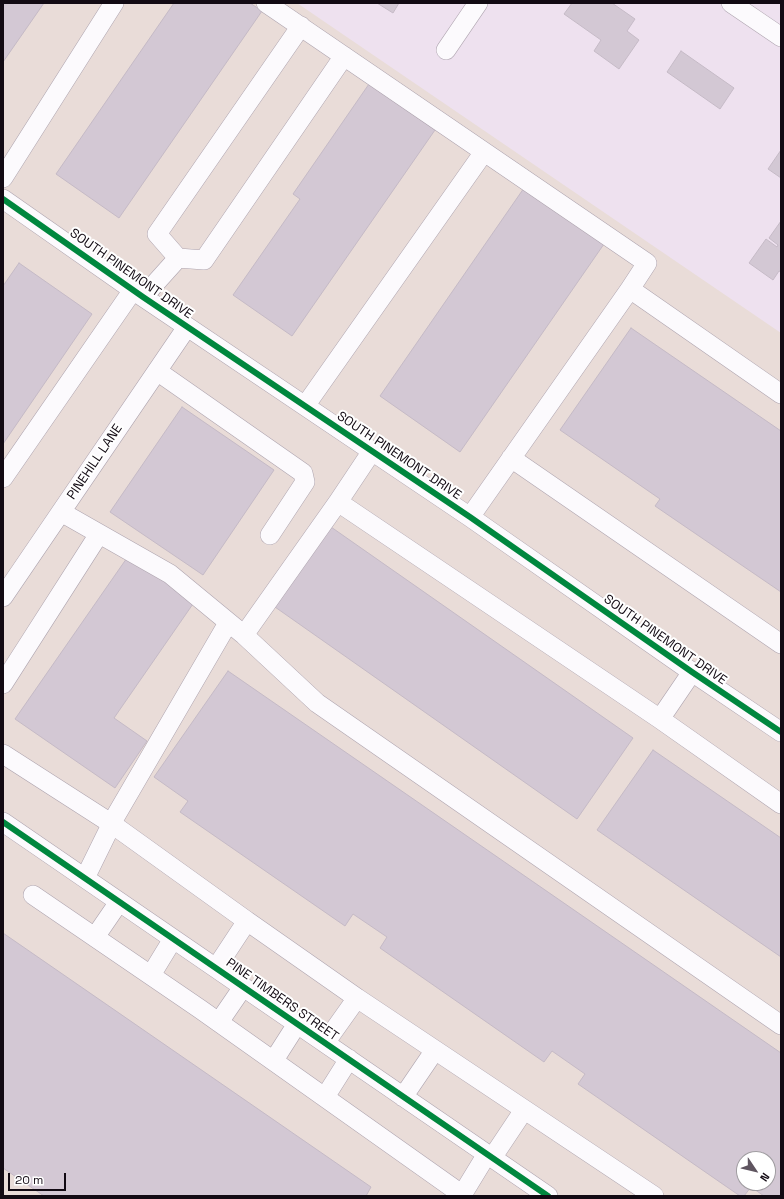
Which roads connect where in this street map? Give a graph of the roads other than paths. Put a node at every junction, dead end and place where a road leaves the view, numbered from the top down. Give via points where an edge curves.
1 (114, 3) edge
2 (266, 3) edge
3 (478, 3) edge
4 (731, 3) edge
5 (301, 26) junction
6 (781, 37) edge
7 (446, 50) dead end
8 (344, 56) junction
9 (484, 152) junction
10 (3, 178) edge
11 (3, 199) edge
12 (178, 258) junction
13 (630, 289) junction
14 (138, 294) junction
15 (187, 327) junction
16 (157, 371) junction
17 (781, 394) edge
18 (305, 406) junction
19 (372, 451) junction
20 (511, 458) junction
21 (3, 478) edge
22 (338, 502) junction
23 (61, 512) junction
24 (470, 517) junction
25 (99, 534) junction
26 (270, 535) dead end
27 (3, 597) edge
28 (228, 623) junction
29 (244, 635) junction
30 (781, 644) edge
31 (692, 672) junction
32 (3, 684) edge
33 (660, 719) junction
34 (781, 732) edge
35 (3, 754) edge
36 (781, 804) edge
37 (3, 822) edge
38 (112, 824) junction
39 (85, 878) junction
40 (33, 895) dead end
41 (119, 902) junction
42 (248, 921) junction
43 (95, 937) junction
44 (173, 939) junction
45 (216, 968) junction
46 (151, 975) junction
47 (243, 987) junction
48 (357, 998) junction
49 (219, 1022) junction
50 (297, 1024) junction
51 (781, 1025) edge
52 (325, 1043) junction
53 (435, 1050) junction
54 (349, 1059) junction
55 (274, 1060) junction
56 (325, 1097) junction
57 (403, 1097) junction
58 (524, 1110) junction
59 (490, 1156) junction
60 (463, 1195) edge
61 (548, 1196) edge
62 (654, 1196) edge

1 - 10 street
2 - 5 street
3 - 7 street
4 - 6 street
5 - 8 street
5 - 12 street via 158,234
8 - 9 street
8 - 12 street via 204,260
9 - 13 street via 647,263
9 - 18 street
11 - 14 street, SOUTH PINEMONT DRIVE
12 - 14 street
13 - 17 street
13 - 20 street
14 - 15 street, SOUTH PINEMONT DRIVE
14 - 21 street
15 - 16 street, PINEHILL LANE
15 - 18 street, SOUTH PINEMONT DRIVE
16 - 23 street, PINEHILL LANE
16 - 26 street via 303,472 305,482
18 - 19 street, SOUTH PINEMONT DRIVE
19 - 22 street
19 - 24 street, SOUTH PINEMONT DRIVE
20 - 24 street
20 - 30 street
22 - 29 street
22 - 33 street
23 - 25 street
23 - 27 street, PINEHILL LANE
24 - 31 street, SOUTH PINEMONT DRIVE
25 - 28 street via 170,574
25 - 32 street
28 - 29 street
28 - 38 street
29 - 51 street via 317,703
31 - 33 street
31 - 34 street, SOUTH PINEMONT DRIVE
33 - 36 street
35 - 38 street
37 - 39 street, PINE TIMBERS STREET
38 - 39 street
38 - 42 street
39 - 41 street, PINE TIMBERS STREET
40 - 43 street
41 - 43 street
41 - 44 street, PINE TIMBERS STREET
42 - 45 street
42 - 48 street
43 - 46 street
44 - 45 street, PINE TIMBERS STREET
44 - 46 street
45 - 47 street, PINE TIMBERS STREET
46 - 49 street
47 - 49 street
47 - 50 street, PINE TIMBERS STREET
48 - 52 street
48 - 53 street
49 - 55 street
50 - 52 street, PINE TIMBERS STREET
50 - 55 street
52 - 54 street, PINE TIMBERS STREET
53 - 57 street
53 - 58 street
54 - 56 street
54 - 57 street, PINE TIMBERS STREET
55 - 56 street
56 - 60 street
57 - 59 street, PINE TIMBERS STREET
58 - 59 street
58 - 62 street
59 - 60 street
59 - 61 street, PINE TIMBERS STREET

